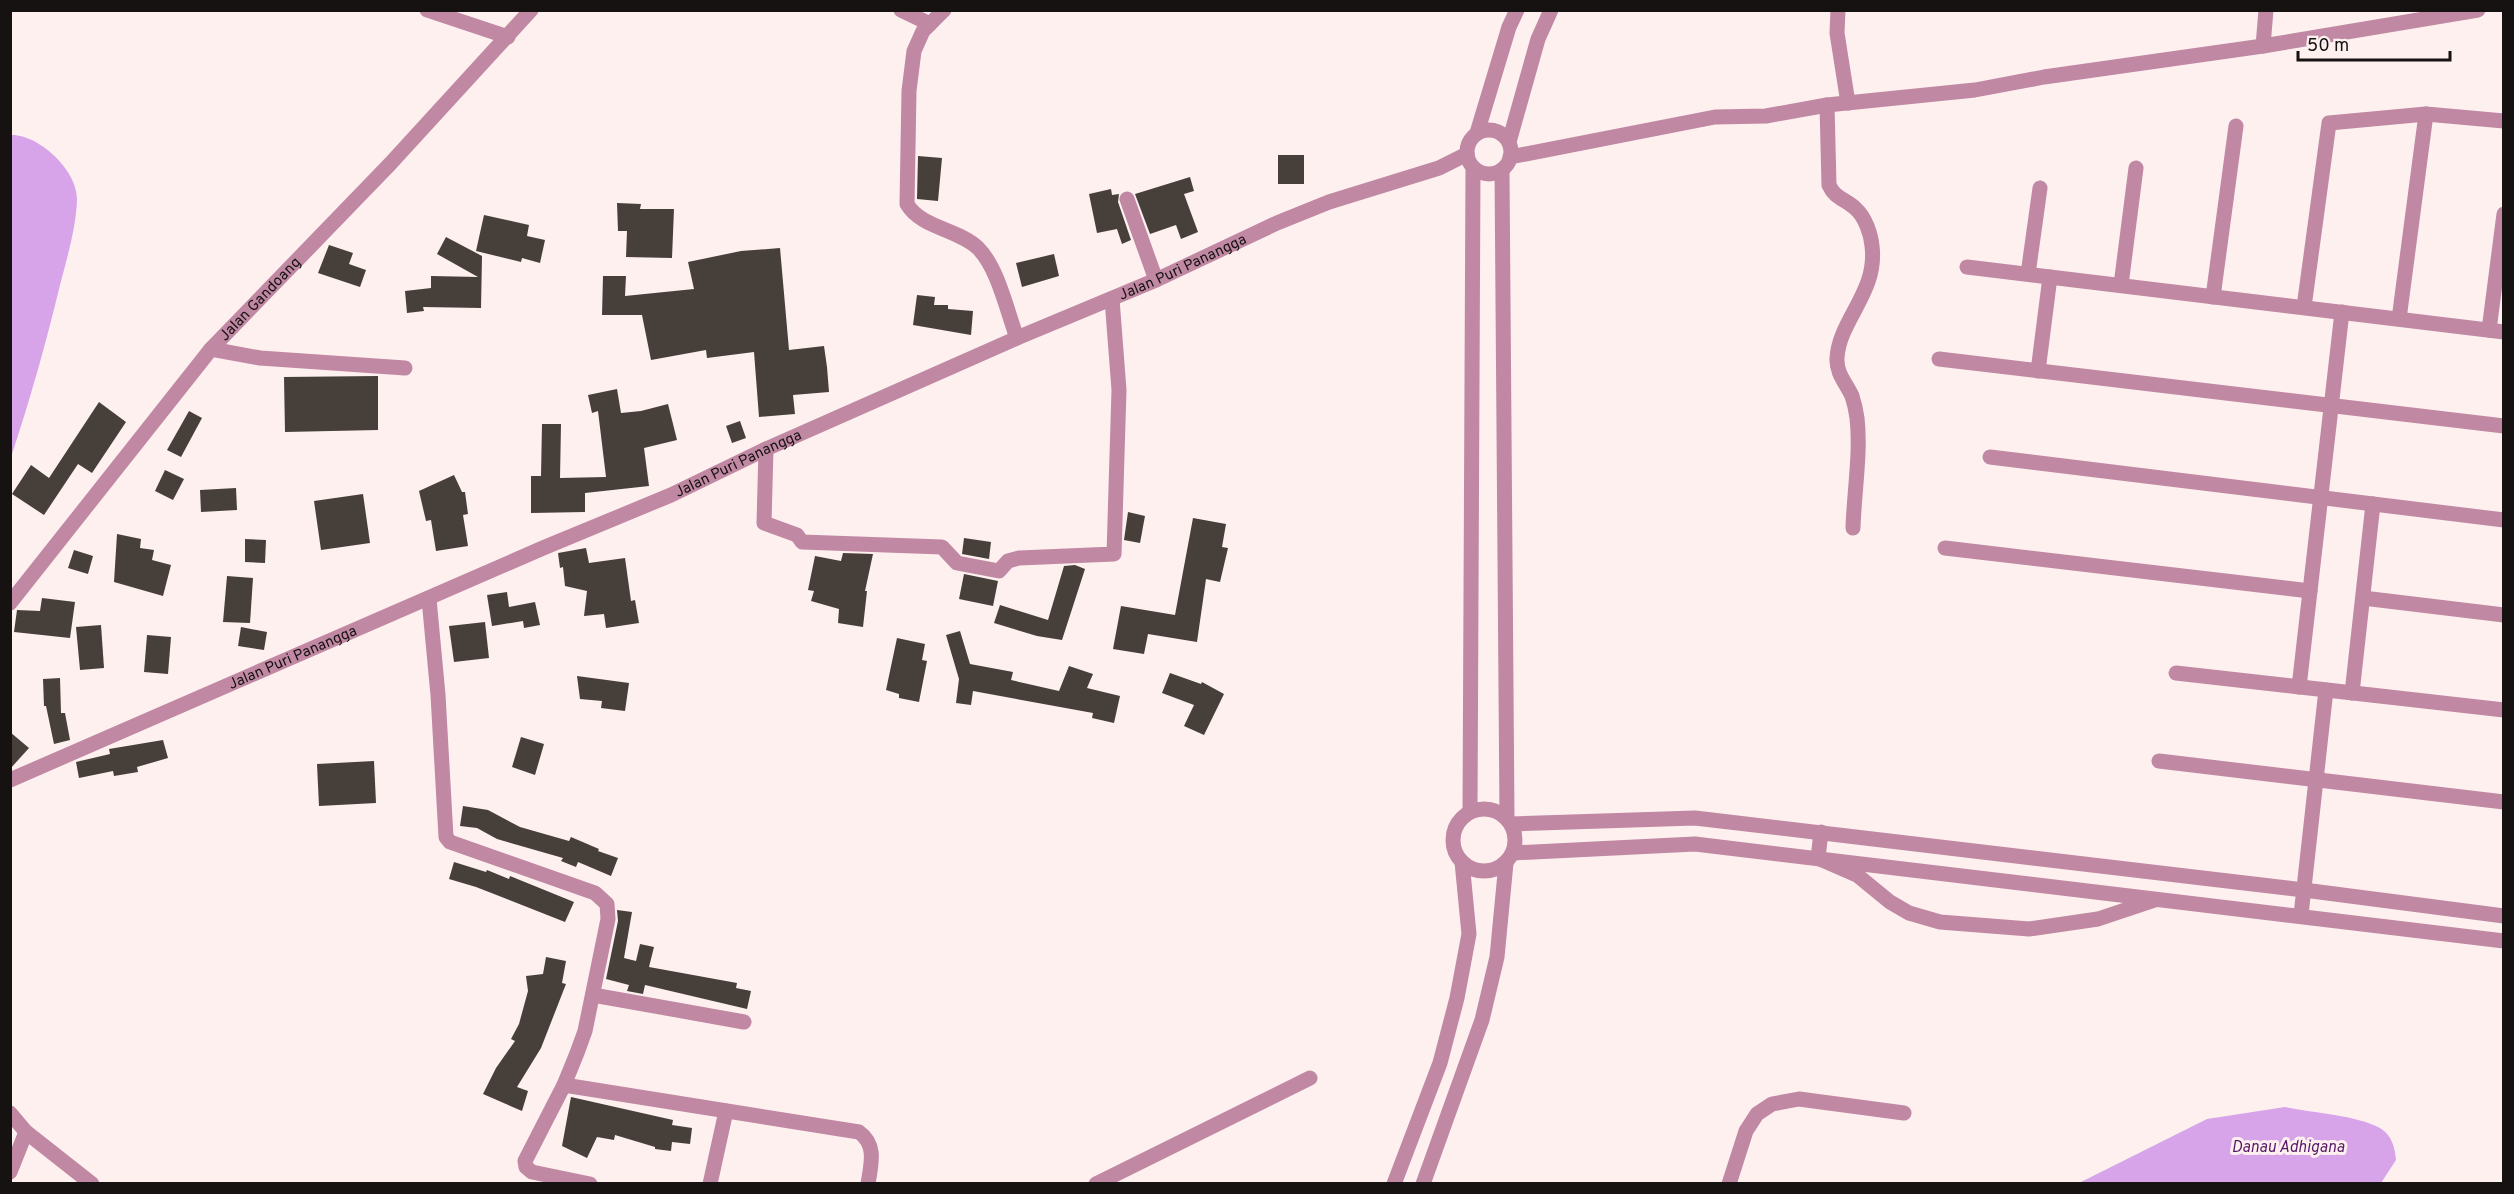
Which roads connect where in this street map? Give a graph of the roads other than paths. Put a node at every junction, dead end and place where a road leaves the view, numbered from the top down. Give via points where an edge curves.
1 (427, 10) edge
2 (531, 10) edge
3 (901, 10) edge
4 (944, 10) edge
5 (1517, 10) edge
6 (1551, 10) edge
7 (1838, 10) edge
8 (2266, 10) edge
9 (2478, 10) edge
10 (930, 24) junction
11 (508, 37) junction
12 (2263, 46) junction
13 (1848, 104) junction
14 (1827, 105) junction
15 (2426, 114) junction
16 (2504, 121) edge
17 (2236, 126) dead end
18 (1477, 133) junction
19 (1507, 156) junction
20 (1470, 161) junction
21 (2136, 168) dead end
22 (2040, 188) dead end
23 (1127, 199) dead end
24 (2504, 214) edge
25 (1968, 267) dead end
26 (2028, 274) junction
27 (2050, 277) junction
28 (1156, 280) junction
29 (2121, 285) junction
30 (2213, 297) junction
31 (1112, 299) junction
32 (2304, 307) junction
33 (2342, 312) junction
34 (2399, 319) junction
35 (2496, 331) edge
36 (1017, 338) junction
37 (211, 350) junction
38 (1939, 360) dead end
39 (405, 368) dead end
40 (2038, 371) junction
41 (2331, 406) junction
42 (2504, 426) edge
43 (766, 449) junction
44 (1990, 457) dead end
45 (2321, 498) junction
46 (2373, 504) junction
47 (2504, 520) edge
48 (1853, 528) dead end
49 (1945, 548) dead end
50 (2310, 591) junction
51 (2363, 598) junction
52 (429, 599) junction
53 (10, 603) edge
54 (2504, 615) edge
55 (2176, 673) dead end
56 (2300, 687) junction
57 (2326, 690) junction
58 (2352, 693) junction
59 (2504, 710) edge
60 (2159, 760) dead end
61 (2316, 779) junction
62 (10, 780) edge
63 (2504, 802) edge
64 (1470, 812) junction
65 (1509, 821) junction
66 (1821, 832) junction
67 (1510, 858) junction
68 (1818, 858) junction
69 (1462, 862) junction
70 (2304, 890) junction
71 (2159, 899) junction
72 (2301, 915) junction
73 (2504, 916) edge
74 (2504, 941) edge
75 (593, 995) junction
76 (744, 1022) dead end
77 (1310, 1078) dead end
78 (564, 1085) junction
79 (726, 1111) junction
80 (10, 1113) edge
81 (1904, 1113) dead end
82 (26, 1132) junction
83 (10, 1172) edge
84 (92, 1184) edge
85 (590, 1184) edge
86 (710, 1184) edge
87 (868, 1184) edge
88 (1096, 1184) edge
89 (1394, 1184) edge
90 (1423, 1184) edge
91 (1729, 1184) edge

1 - 11 street
2 - 11 street, Jalan Gandoang
3 - 10 street
4 - 10 street
5 - 18 street
6 - 19 street via 1538,39
7 - 13 street
8 - 12 street
9 - 12 street
10 - 36 street via 914,51 909,92 907,204 911,212 977,247 990,263
11 - 37 street, Jalan Gandoang
12 - 13 street via 2124,64 1974,90
13 - 14 street
14 - 19 street via 1766,116 1715,117
14 - 48 street via 1829,185 1839,199 1856,208 1873,247 1869,283 1844,332 1836,360 1857,417
15 - 16 street
15 - 32 street via 2329,123
15 - 34 street
17 - 30 street
18 - 19 street via 1498,132
18 - 20 street via 1470,140
19 - 20 street via 1487,174
19 - 65 street
20 - 28 street, Jalan Puri Panangga via 1329,202
20 - 64 street
21 - 29 street
22 - 26 street
23 - 28 street
24 - 35 street
25 - 26 street
26 - 27 street
27 - 29 street
27 - 40 street
28 - 31 street, Jalan Puri Panangga
29 - 30 street
30 - 32 street
31 - 36 street, Jalan Puri Panangga
31 - 43 street via 1119,390 1114,554 1019,558 1008,561 999,571 957,563 942,547 802,542 797,535 764,523
32 - 33 street
33 - 34 street
33 - 41 street
34 - 35 street
36 - 43 street, Jalan Puri Panangga
37 - 39 street via 261,358
37 - 53 street, Jalan Gandoang
38 - 40 street
40 - 41 street
41 - 42 street
41 - 45 street
43 - 52 street, Jalan Puri Panangga via 671,495
44 - 45 street
45 - 46 street
45 - 50 street
46 - 47 street
46 - 51 street
49 - 50 street
50 - 56 street
51 - 54 street
51 - 58 street
52 - 62 street, Jalan Puri Panangga
52 - 75 street via 446,837 450,842 603,898 608,919
55 - 56 street
56 - 57 street
57 - 58 street
57 - 61 street
58 - 59 street
60 - 61 street
61 - 63 street
61 - 70 street
64 - 65 street via 1496,811
64 - 69 street via 1454,832 1456,853
65 - 66 street via 1695,818
65 - 67 street via 1516,841
66 - 68 street
66 - 70 street
67 - 68 street via 1695,844
67 - 69 street via 1495,870 1482,872
67 - 90 street via 1497,957 1482,1020
68 - 71 street
68 - 71 street via 1857,876 1909,913 1940,922 2029,929 2098,919
69 - 89 street via 1469,934 1457,998 1440,1063
70 - 72 street
70 - 73 street
71 - 72 street
72 - 74 street
75 - 76 street
75 - 78 street via 585,1031
77 - 88 street
78 - 79 street
78 - 85 street via 526,1156 526,1167 532,1172
79 - 86 street
79 - 87 street via 859,1132 873,1152
80 - 82 street
81 - 91 street via 1799,1099 1772,1104 1757,1114 1746,1131
82 - 83 street
82 - 84 street

